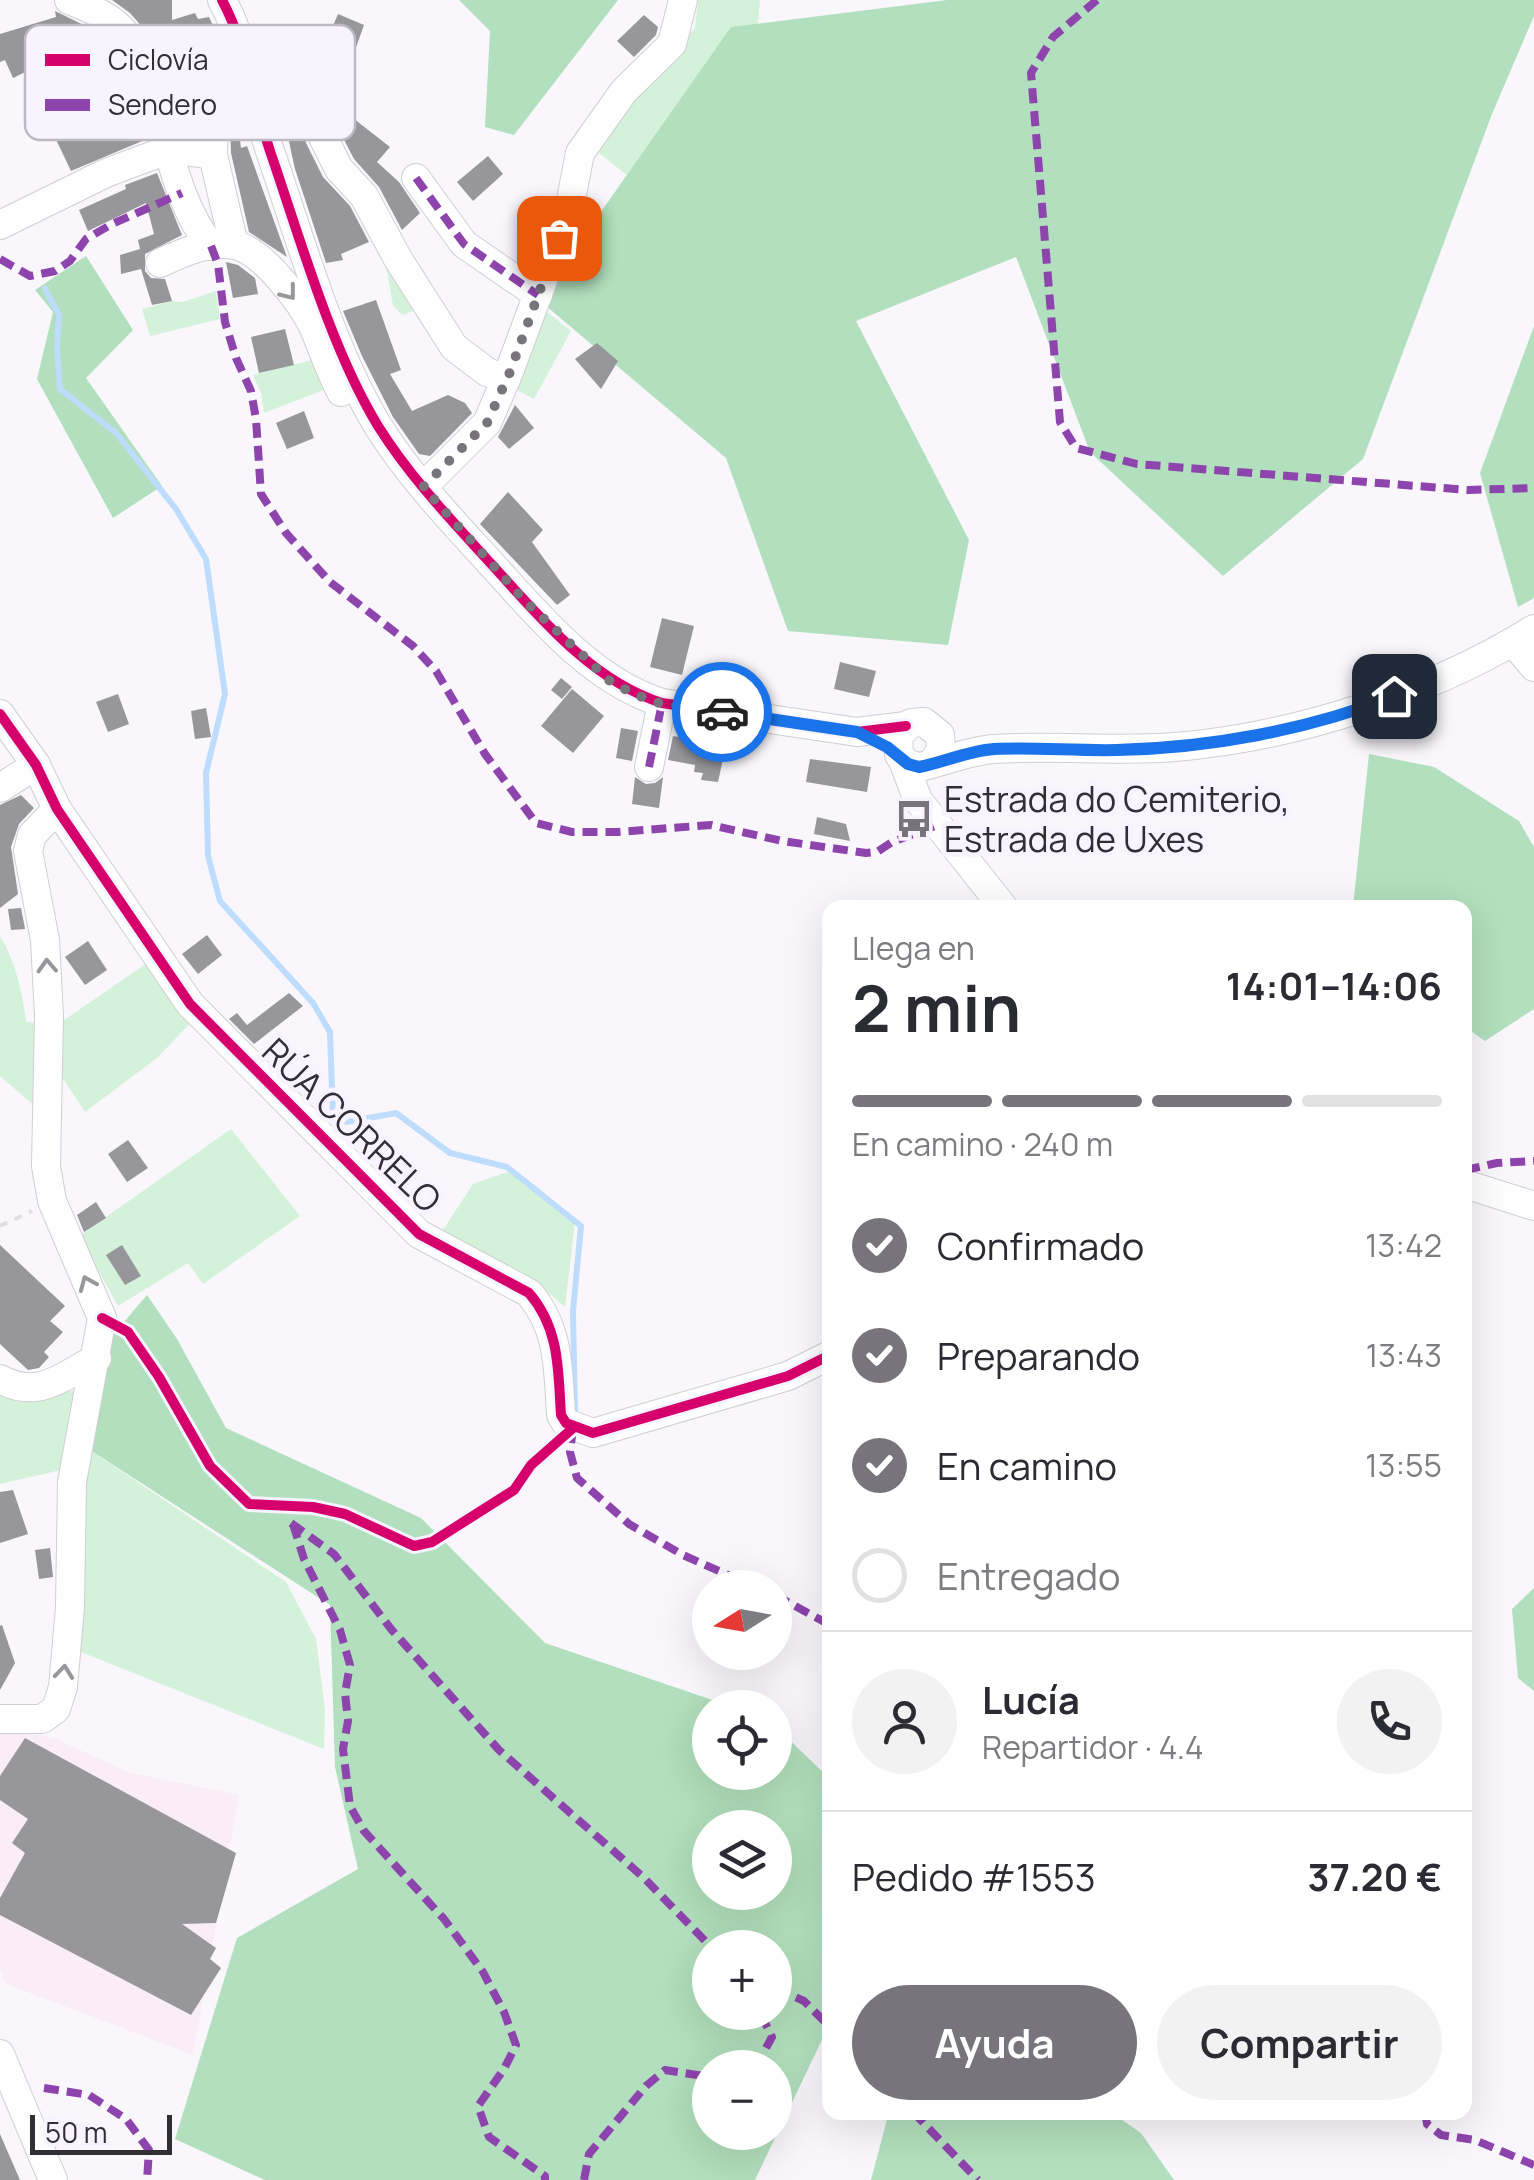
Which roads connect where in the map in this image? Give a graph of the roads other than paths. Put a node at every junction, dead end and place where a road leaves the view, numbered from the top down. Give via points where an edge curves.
1 (69, 0) edge
2 (222, 0) edge
3 (682, 0) edge
4 (116, 25) edge
5 (233, 25) edge
6 (167, 140) edge
7 (213, 140) edge
8 (268, 140) edge
9 (324, 140) edge
10 (170, 149) junction
11 (212, 155) junction
12 (416, 178) dead end
13 (0, 225) edge
14 (222, 246) junction
15 (160, 263) dead end
16 (538, 296) junction
17 (506, 380) junction
18 (378, 425) junction
19 (423, 487) junction
20 (1524, 636) edge
21 (1534, 667) edge
22 (662, 704) junction
23 (0, 714) edge
24 (906, 726) junction
25 (935, 728) junction
26 (857, 732) junction
27 (990, 749) junction
28 (915, 761) junction
29 (36, 764) junction
30 (650, 766) dead end
31 (0, 788) edge
32 (57, 808) junction
33 (998, 900) edge
34 (1472, 1186) edge
35 (1534, 1206) edge
36 (96, 1358) junction
37 (822, 1359) edge
38 (0, 1378) edge
39 (0, 1719) edge
40 (0, 2054) edge
41 (52, 2180) edge

1 - 4 street
2 - 5 street
3 - 16 street via 672,44 624,92 580,154 569,210
6 - 10 street
7 - 11 street
8 - 18 street via 352,378
9 - 17 street via 454,347
10 - 11 street
10 - 13 street
10 - 14 street via 194,225
11 - 14 street
12 - 16 street via 464,244
14 - 15 street
14 -> 18 street via 254,254 288,289 313,326 352,412
16 - 17 street
17 - 19 street via 487,423
18 - 19 street
19 - 22 street via 525,601 610,681
20 - 21 street
20 - 27 street via 1357,711 1304,724 1180,746
22 - 26 street
22 - 30 street
23 - 29 street, RÚA CORRELO
24 - 25 street
24 - 26 street
24 - 28 street via 898,736
25 - 27 street
25 - 28 street via 942,742 938,758
26 - 28 street
27 - 28 street
28 - 33 street via 938,825
29 - 31 street
29 - 32 street, RÚA CORRELO
36 -> 32 street via 102,1318 52,1200 46,1166 46,940 28,851 32,836
32 - 37 street, RÚA CORRELO via 190,1004 419,1234 529,1293 542,1308 556,1346 566,1424 592,1433 788,1376
34 - 35 street
36 - 38 street via 48,1385 20,1390
39 -> 36 street via 42,1719 56,1709 70,1607 72,1482
40 - 41 street

